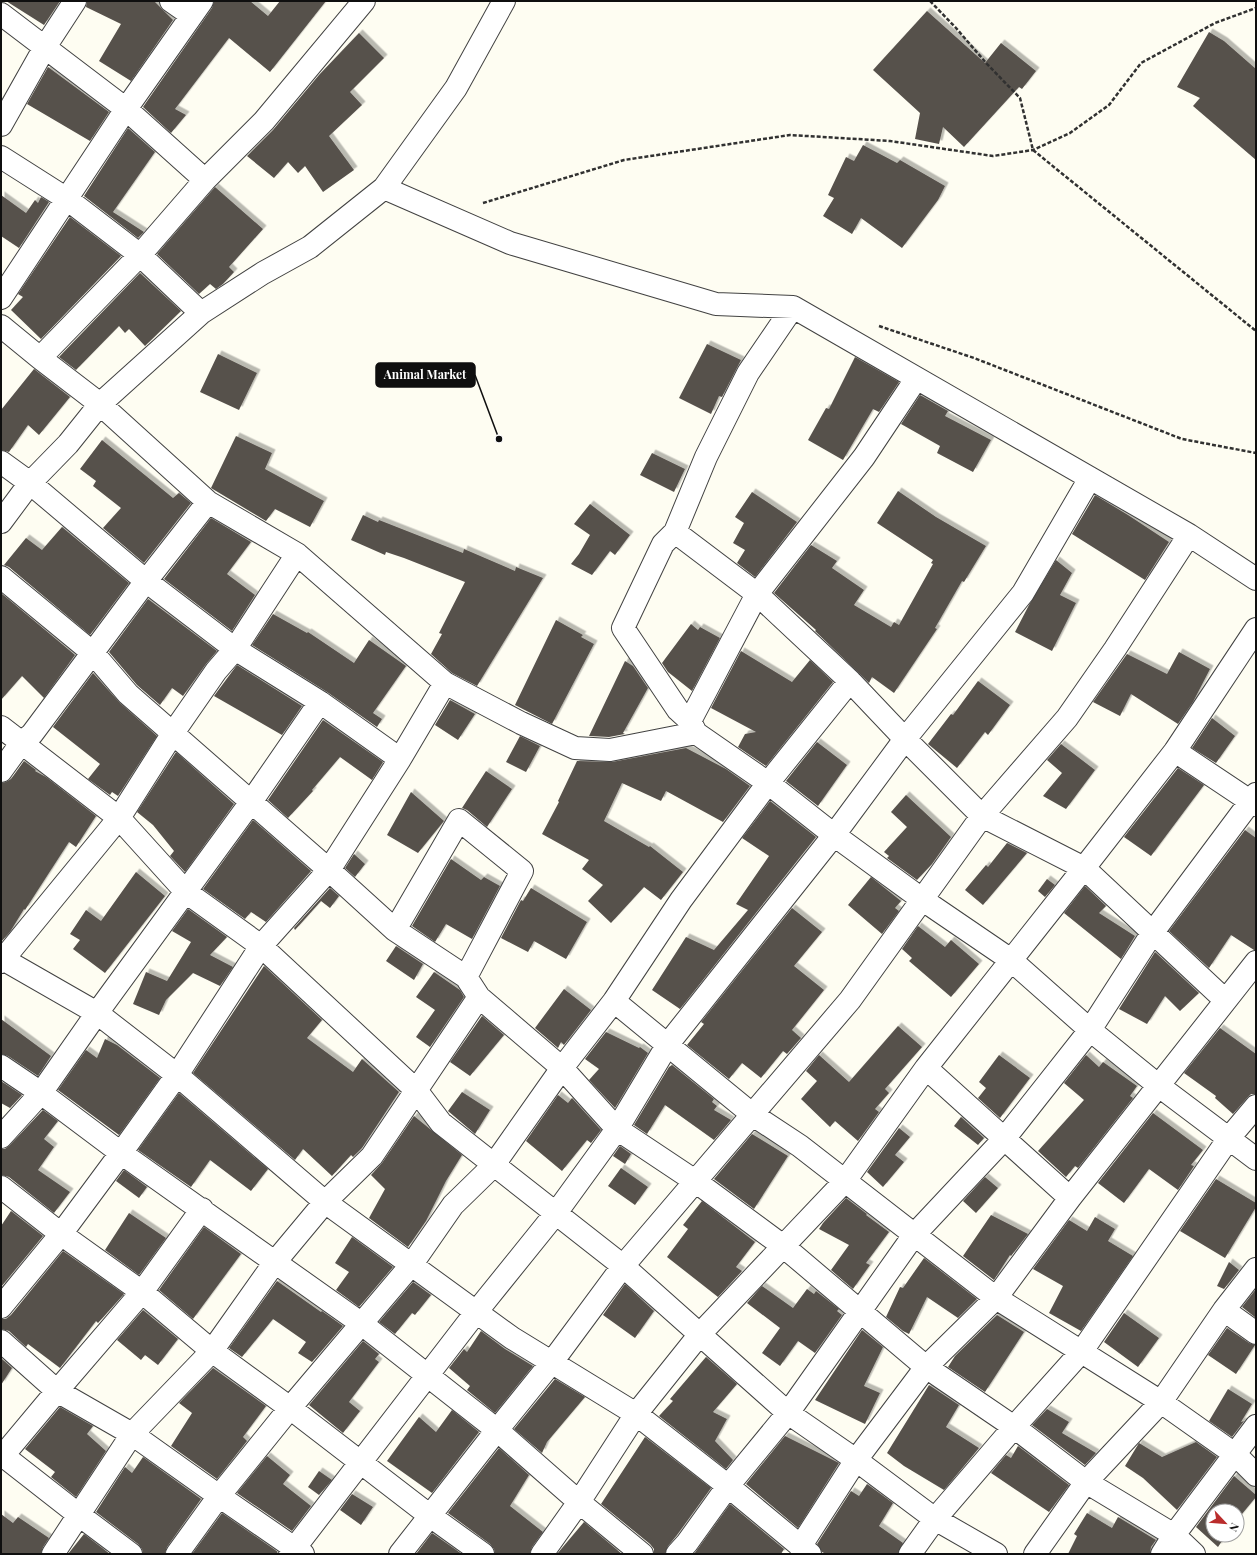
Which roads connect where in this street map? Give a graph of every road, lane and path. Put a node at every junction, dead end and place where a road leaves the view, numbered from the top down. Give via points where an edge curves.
1 (75, 1) edge
2 (172, 1) edge
3 (504, 1) edge
4 (930, 1) edge
5 (360, 3) edge
6 (196, 8) edge
7 (1256, 8) edge
8 (1, 14) edge
9 (45, 47) junction
10 (126, 109) junction
11 (1, 125) edge
12 (1032, 150) junction
13 (1, 157) edge
14 (205, 180) junction
15 (384, 188) junction
16 (67, 199) junction
17 (482, 203) dead end
18 (140, 255) junction
19 (1, 298) edge
20 (793, 307) junction
21 (202, 313) junction
22 (878, 325) dead end
23 (1, 326) edge
24 (1256, 331) edge
25 (40, 358) junction
26 (916, 378) junction
27 (100, 404) junction
28 (1256, 453) edge
29 (1, 462) edge
30 (1090, 478) junction
31 (30, 483) junction
32 (208, 502) junction
33 (1, 522) edge
34 (675, 532) junction
35 (1189, 535) junction
36 (297, 554) junction
37 (1, 577) edge
38 (1256, 579) edge
39 (146, 582) junction
40 (758, 594) junction
41 (1256, 629) edge
42 (235, 649) junction
43 (93, 653) junction
44 (850, 681) junction
45 (445, 683) junction
46 (320, 702) junction
47 (1, 727) edge
48 (693, 727) junction
49 (173, 733) junction
50 (905, 739) junction
51 (22, 742) junction
52 (1175, 751) junction
53 (400, 759) junction
54 (1, 770) edge
55 (768, 783) junction
56 (1255, 800) edge
57 (251, 802) junction
58 (982, 816) junction
59 (119, 818) junction
60 (834, 835) junction
61 (1084, 868) junction
62 (329, 870) junction
63 (186, 892) junction
64 (923, 900) junction
65 (395, 930) junction
66 (1153, 932) junction
67 (261, 946) junction
68 (2, 959) edge
69 (1012, 960) junction
70 (1256, 962) edge
71 (466, 977) junction
72 (479, 997) junction
73 (1225, 1000) junction
74 (614, 1001) junction
75 (97, 1013) junction
76 (1090, 1030) junction
77 (668, 1044) junction
78 (1, 1066) edge
79 (562, 1068) junction
80 (926, 1068) junction
81 (177, 1075) junction
82 (1159, 1086) junction
83 (416, 1090) junction
84 (42, 1093) junction
85 (1256, 1106) edge
86 (753, 1114) junction
87 (617, 1129) junction
88 (1, 1137) edge
89 (1229, 1138) junction
90 (1004, 1139) junction
91 (121, 1153) junction
92 (1256, 1159) edge
93 (493, 1166) junction
94 (695, 1181) junction
95 (845, 1181) junction
96 (1, 1187) edge
97 (1070, 1198) junction
98 (325, 1202) junction
99 (202, 1209) junction
100 (556, 1213) junction
101 (61, 1234) junction
102 (914, 1235) junction
103 (783, 1246) junction
104 (275, 1262) junction
105 (412, 1264) junction
106 (623, 1266) junction
107 (1256, 1269) edge
108 (142, 1292) junction
109 (996, 1298) junction
110 (1, 1307) edge
111 (860, 1310) junction
112 (1224, 1310) junction
113 (477, 1311) junction
114 (362, 1324) junction
115 (1256, 1333) edge
116 (700, 1334) junction
117 (1, 1341) edge
118 (212, 1350) junction
119 (1082, 1351) junction
120 (552, 1362) junction
121 (926, 1367) junction
122 (428, 1375) junction
123 (57, 1391) junction
124 (1161, 1402) junction
125 (290, 1408) junction
126 (788, 1413) junction
127 (636, 1414) junction
128 (1256, 1426) edge
129 (1014, 1427) junction
130 (496, 1430) junction
131 (132, 1434) junction
132 (1236, 1455) junction
133 (2, 1456) edge
134 (856, 1460) junction
135 (361, 1463) junction
136 (1256, 1474) edge
137 (1086, 1482) junction
138 (728, 1486) junction
139 (219, 1496) junction
140 (579, 1502) junction
141 (79, 1515) junction
142 (430, 1515) junction
143 (935, 1519) junction
144 (1174, 1535) junction
145 (805, 1550) edge
146 (296, 1552) edge
147 (53, 1554) edge
148 (131, 1554) edge
149 (177, 1554) edge
150 (400, 1554) edge
151 (483, 1554) edge
152 (542, 1554) edge
153 (642, 1554) edge
154 (677, 1554) edge
155 (910, 1554) edge
156 (996, 1554) edge
157 (1035, 1554) edge
158 (1162, 1554) edge
159 (1194, 1554) edge

1 - 9 street
2 - 6 street
3 - 15 street via 456,88
4 - 12 path via 1020,98
5 - 14 street via 264,121
6 - 10 street
7 - 12 path via 1215,23 1142,63 1108,105 1070,133
8 - 9 street
9 - 10 street
9 - 11 street
10 - 14 street
10 - 16 street
12 - 17 path via 993,156 890,141 790,135 624,160
12 - 24 path
13 - 16 street
14 - 18 street
15 - 20 street via 510,243 716,304
15 - 21 street via 310,247 264,272
16 - 18 street
16 - 19 street
18 - 21 street
18 - 25 street
20 - 26 street
20 - 34 street via 748,373 706,457
21 - 27 street
22 - 28 path via 974,358 1182,439
23 - 25 street
25 - 27 street
26 - 30 street
26 - 40 street via 864,457
27 - 31 street via 68,444
27 - 32 street
29 - 31 street
30 - 35 street
30 - 50 street via 1023,593
31 - 33 street
31 - 39 street
32 - 36 street
32 - 39 street
34 - 40 street
34 - 48 street via 663,544 623,628 678,710
35 - 38 street
35 - 58 street via 1067,718
36 - 42 street
36 - 45 street
37 - 43 street
39 - 42 street
39 - 43 street
40 - 44 street
40 - 48 street
41 - 52 street
42 - 46 street
42 - 49 street via 216,671
43 - 49 street via 128,694
43 - 51 street via 32,734
44 - 50 street
44 - 55 street
45 - 48 street via 575,748 610,750
45 - 53 street
46 - 53 street
46 - 57 street
47 - 51 street
48 - 55 street
49 - 57 street
49 - 59 street
50 - 58 street
50 - 60 street
51 - 54 street
51 - 59 street
52 - 56 street
52 - 61 street
53 - 62 street
55 - 60 street
55 - 74 street via 681,900
56 - 66 street
57 - 62 street
57 - 63 street
58 - 61 street
58 - 64 street
59 - 63 street
59 - 68 street
60 - 64 street
60 - 77 street
61 - 66 street
61 - 69 street
62 - 65 street
62 - 67 street
63 - 67 street
63 - 75 street
64 - 69 street
64 - 86 street via 850,1000
65 - 71 street
65 - 71 street via 459,820 522,871
66 - 73 street
66 - 76 street
67 - 81 street
67 - 83 street
68 - 75 street
69 - 76 street
69 - 80 street
70 - 73 street
71 - 72 street
72 - 79 street
72 - 83 street
73 - 82 street
74 - 77 street
74 - 79 street
75 - 81 street
75 - 84 street
76 - 82 street
76 - 90 street
77 - 86 street
77 - 87 street
78 - 84 street
79 - 87 street
79 - 93 street
80 - 90 street
80 - 95 street
81 - 91 street
81 - 98 street
82 - 89 street
82 - 97 street
83 - 93 street via 441,1123
83 - 98 street via 372,1156
84 - 88 street
84 - 91 street
85 - 89 street
86 - 94 street
86 - 95 street
87 - 94 street
87 - 100 street
89 - 92 street
89 - 119 street
90 - 97 street
90 - 102 street
91 - 99 street
91 - 101 street
93 - 100 street
93 - 105 street via 453,1204
94 - 103 street
94 - 106 street
95 - 102 street
95 - 103 street
96 - 101 street
97 - 109 street
98 - 104 street
98 - 105 street
99 - 104 street
99 - 108 street
100 - 106 street
100 - 113 street
101 - 108 street
101 - 110 street
102 - 109 street
102 - 111 street
103 - 111 street
103 - 116 street
104 - 114 street
104 - 118 street
105 - 113 street
105 - 114 street
106 - 116 street
106 - 120 street
107 - 112 street
108 - 118 street
108 - 123 street
109 - 119 street
109 - 121 street
111 - 121 street
111 - 126 street
112 - 115 street
112 - 124 street
113 - 120 street via 512,1338
113 - 122 street
114 - 122 street
114 - 125 street
116 - 126 street
116 - 127 street
117 - 123 street
118 - 125 street
118 - 131 street
119 - 124 street
119 - 129 street
120 - 127 street
120 - 130 street
121 - 129 street
121 - 134 street
122 - 130 street
122 - 135 street
123 - 131 street
123 - 133 street
124 - 132 street
124 - 137 street
125 - 135 street
125 - 139 street
126 - 134 street
126 - 138 street
127 - 138 street
127 - 140 street
128 - 132 street
129 - 137 street
129 - 143 street
130 - 140 street
130 - 142 street
131 - 139 street
131 - 141 street
132 - 136 street
132 - 144 street
133 - 141 street
134 - 143 street
134 - 145 street
135 - 142 street
135 - 146 street
137 - 144 street
137 - 157 street
138 - 145 street
138 - 154 street
139 - 146 street
139 - 149 street
140 - 152 street
140 - 153 street
141 - 147 street
141 - 148 street
142 - 150 street
142 - 151 street
143 - 155 street
143 - 156 street
144 - 158 street
144 - 159 street

